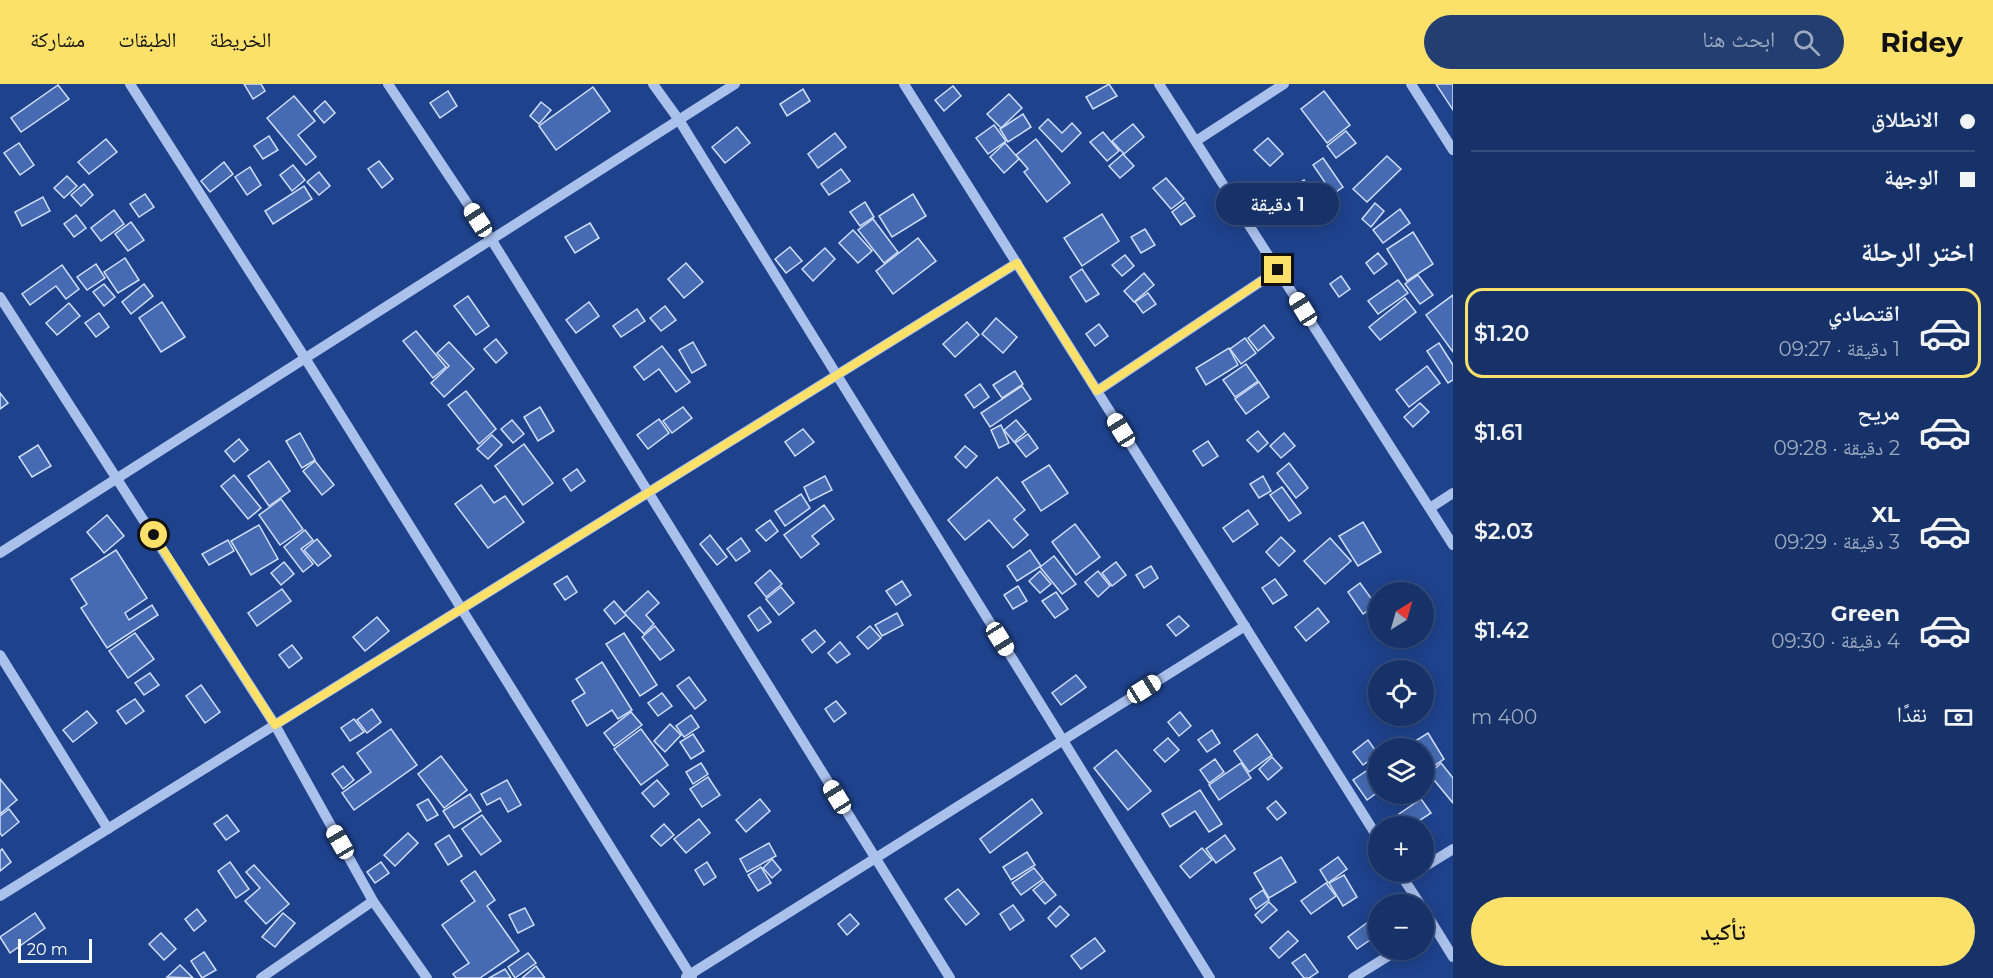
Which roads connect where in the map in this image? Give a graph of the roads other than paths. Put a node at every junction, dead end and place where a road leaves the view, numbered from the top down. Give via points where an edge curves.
1 (130, 84) edge
2 (388, 84) edge
3 (653, 84) edge
4 (735, 84) edge
5 (904, 84) edge
6 (1159, 84) edge
7 (1284, 84) edge
8 (1411, 84) edge
9 (679, 120) junction
10 (1196, 141) junction
11 (1453, 150) edge
12 (491, 239) junction
13 (1017, 263) junction
14 (1278, 270) junction
15 (0, 297) edge
16 (305, 358) junction
17 (837, 376) junction
18 (1097, 391) junction
19 (118, 478) junction
20 (649, 493) junction
21 (1453, 493) edge
22 (1430, 508) junction
23 (1453, 544) edge
24 (0, 553) edge
25 (462, 609) junction
26 (1245, 626) junction
27 (0, 655) edge
28 (275, 725) junction
29 (1063, 740) junction
30 (1368, 822) edge
31 (108, 829) junction
32 (1453, 849) edge
33 (875, 858) junction
34 (1434, 861) edge
35 (0, 896) edge
36 (373, 901) junction
37 (1434, 927) edge
38 (1453, 957) edge
39 (1382, 960) edge
40 (689, 977) edge
41 (261, 978) edge
42 (427, 978) edge
43 (950, 978) edge
44 (1210, 978) edge
45 (1353, 978) edge

1 - 16 street
2 - 12 street
3 - 9 street
4 - 9 street
5 - 13 street
6 - 10 street
7 - 10 street
8 - 11 street
9 - 12 street
9 - 17 street
10 - 14 street
12 - 16 street
12 - 20 street
13 - 17 street
13 - 18 street
14 - 18 street
14 - 22 street
15 - 19 street
16 - 19 street
16 - 25 street
17 - 20 street
17 - 29 street
18 - 26 street
19 - 24 street
19 - 28 street
20 - 25 street
20 - 33 street
21 - 22 street
22 - 23 street
25 - 28 street
25 - 40 street
26 - 29 street
26 - 30 street
27 - 31 street
28 - 31 street
28 - 36 street
29 - 33 street
29 - 44 street
31 - 35 street
32 - 34 street
33 - 40 street
33 - 43 street
36 - 41 street
36 - 42 street
37 - 38 street
39 - 45 street

